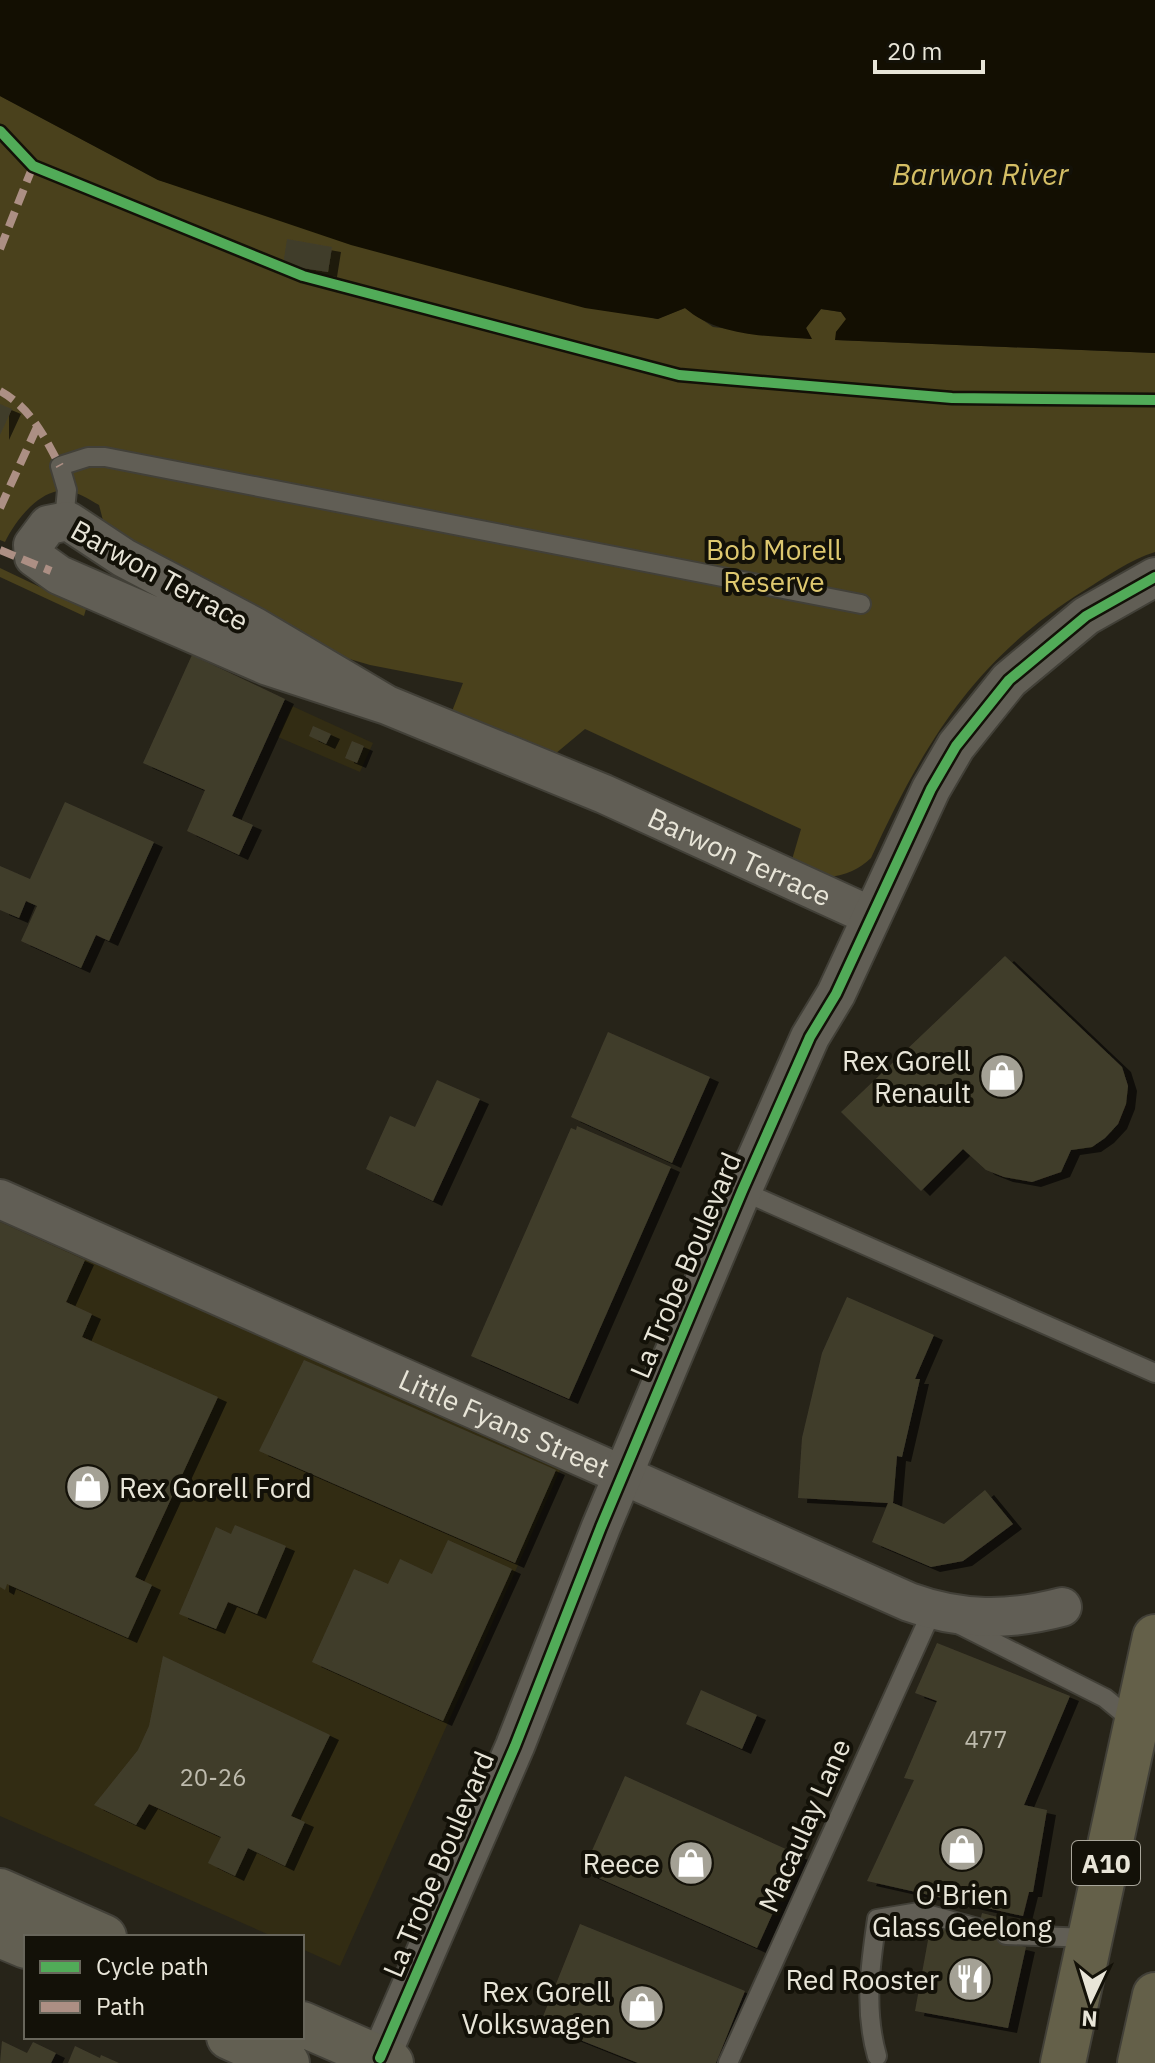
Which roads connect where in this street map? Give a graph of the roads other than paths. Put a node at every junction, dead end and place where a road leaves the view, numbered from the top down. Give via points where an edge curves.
1 (64, 520) junction
2 (1155, 577) edge
3 (861, 604) dead end
4 (387, 705) junction
5 (871, 916) junction
6 (742, 1191) junction
7 (0, 1199) edge
8 (1155, 1373) edge
9 (623, 1475) junction
10 (1062, 1607) dead end
11 (932, 1611) junction
12 (1153, 1655) edge
13 (1136, 1724) junction
14 (0, 1891) edge
15 (978, 1928) dead end
16 (0, 1935) edge
17 (99, 1935) edge
18 (1006, 1935) dead end
19 (1090, 1938) junction
20 (24, 1945) edge
21 (1155, 1995) edge
22 (304, 2025) edge
23 (233, 2039) edge
24 (877, 2056) dead end
25 (383, 2061) edge
26 (287, 2063) edge
27 (728, 2063) edge
28 (1063, 2063) edge
29 (1140, 2063) edge

1 - 3 lane via 67,490 60,466 105,457
1 - 4 street, Barwon Terrace
1 - 4 street, Barwon Terrace via 43,529 33,545 34,557 51,571 268,666
2 - 5 street, La Trobe Boulevard via 1111,599 1059,636 989,702 931,789
4 - 5 street, Barwon Terrace via 604,794
5 - 6 street, La Trobe Boulevard
6 - 8 lane
6 - 9 street, La Trobe Boulevard
7 - 9 street, Little Fyans Street
9 - 11 street, Little Fyans Street
9 - 25 street, La Trobe Boulevard
10 - 11 street, Little Fyans Street via 1001,1618
11 - 13 lane via 1105,1698
11 - 27 lane, Macaulay Lane
12 - 13 highway, A10
13 - 19 highway, A10
14 - 17 main road
15 - 24 lane via 919,1912 877,1919 869,1976 870,2030
16 - 20 main road
18 - 19 lane
19 - 28 highway, A10
21 - 29 highway
22 - 25 main road
23 - 26 main road

